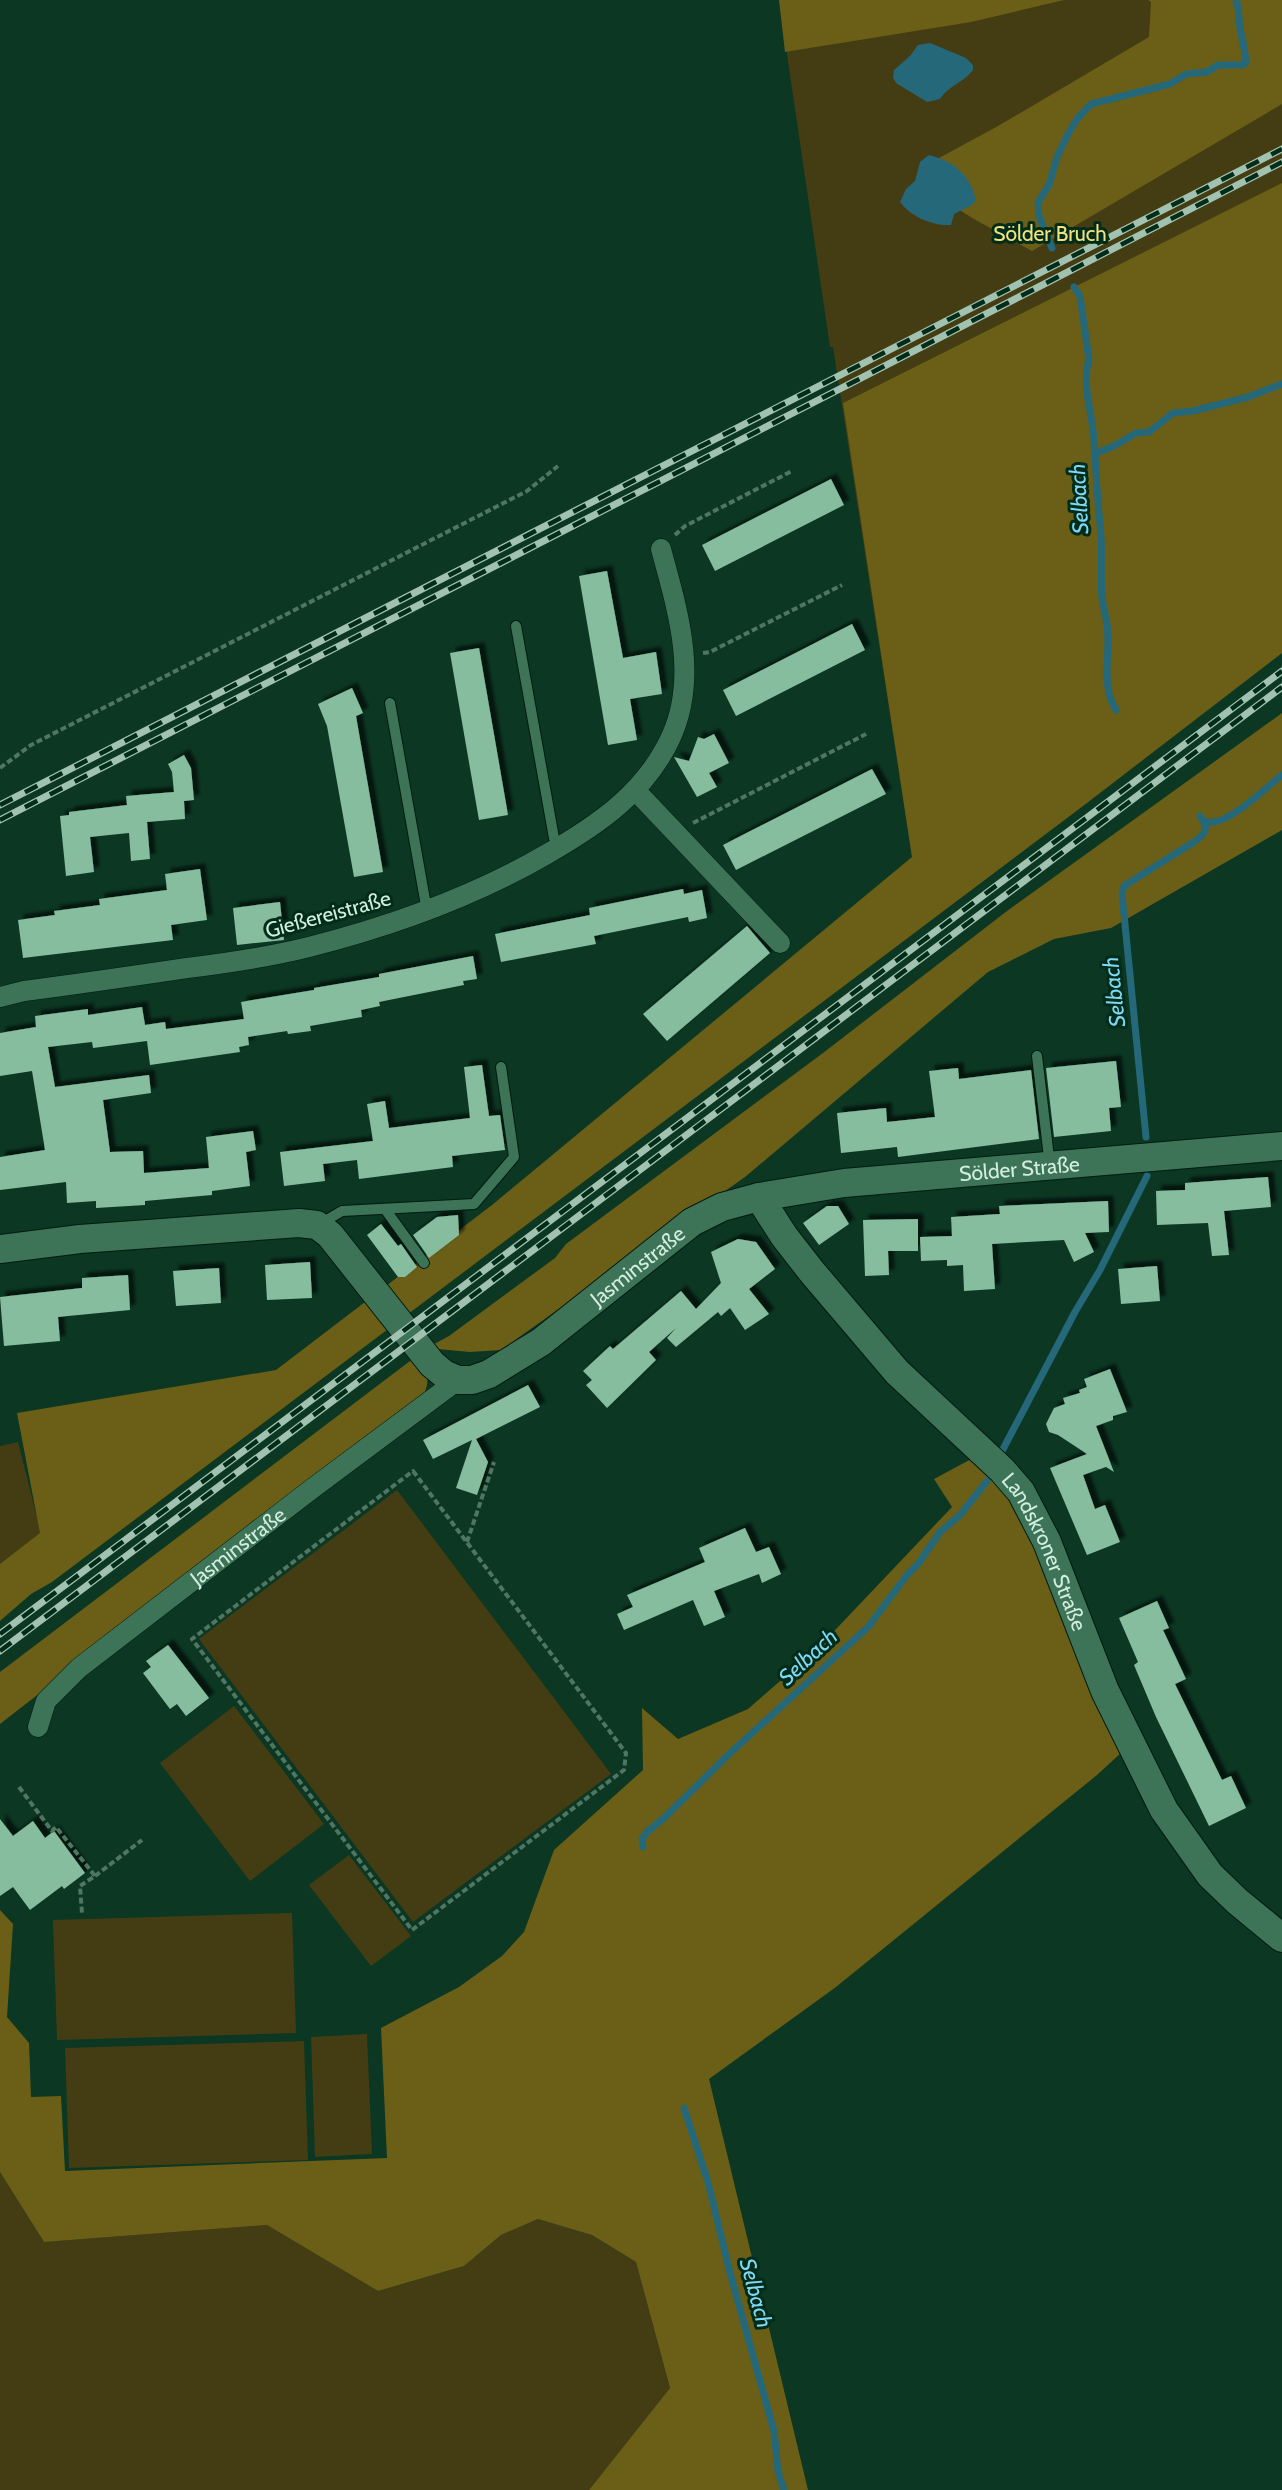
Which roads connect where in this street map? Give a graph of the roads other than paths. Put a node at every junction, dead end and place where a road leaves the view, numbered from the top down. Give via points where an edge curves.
1 (661, 549) road end
2 (516, 626) dead end
3 (390, 703) dead end
4 (636, 791) junction
5 (558, 848) junction
6 (427, 911) junction
7 (780, 943) dead end
8 (0, 997) edge
9 (1037, 1056) dead end
10 (501, 1066) dead end
11 (1282, 1146) edge
12 (1050, 1166) junction
13 (759, 1197) junction
14 (384, 1209) junction
15 (317, 1226) junction
16 (0, 1249) edge
17 (424, 1263) dead end
18 (458, 1380) junction
19 (39, 1727) dead end
20 (1282, 1938) edge

1 - 4 street, Gießereistraße via 684,641 684,682 672,736
2 - 5 lane
3 - 6 lane
4 - 5 street, Gießereistraße via 600,822
4 - 7 street
5 - 6 street, Gießereistraße via 504,878
6 - 8 street, Gießereistraße via 308,948
9 - 12 lane
10 - 14 lane via 514,1157 474,1204
11 - 12 street, Sölder Straße
12 - 13 street, Sölder Straße via 844,1183
13 - 18 street, Jasminstraße via 722,1207 692,1222 519,1356 489,1374
13 - 20 street, Landskroner Straße via 805,1263 897,1372 1021,1492 1047,1542 1105,1691 1164,1810 1210,1875
14 - 15 lane via 342,1211
14 - 17 lane
15 - 16 street via 299,1223 80,1239
15 - 18 street via 330,1235 432,1364
18 - 19 street, Jasminstraße via 79,1668 46,1701

